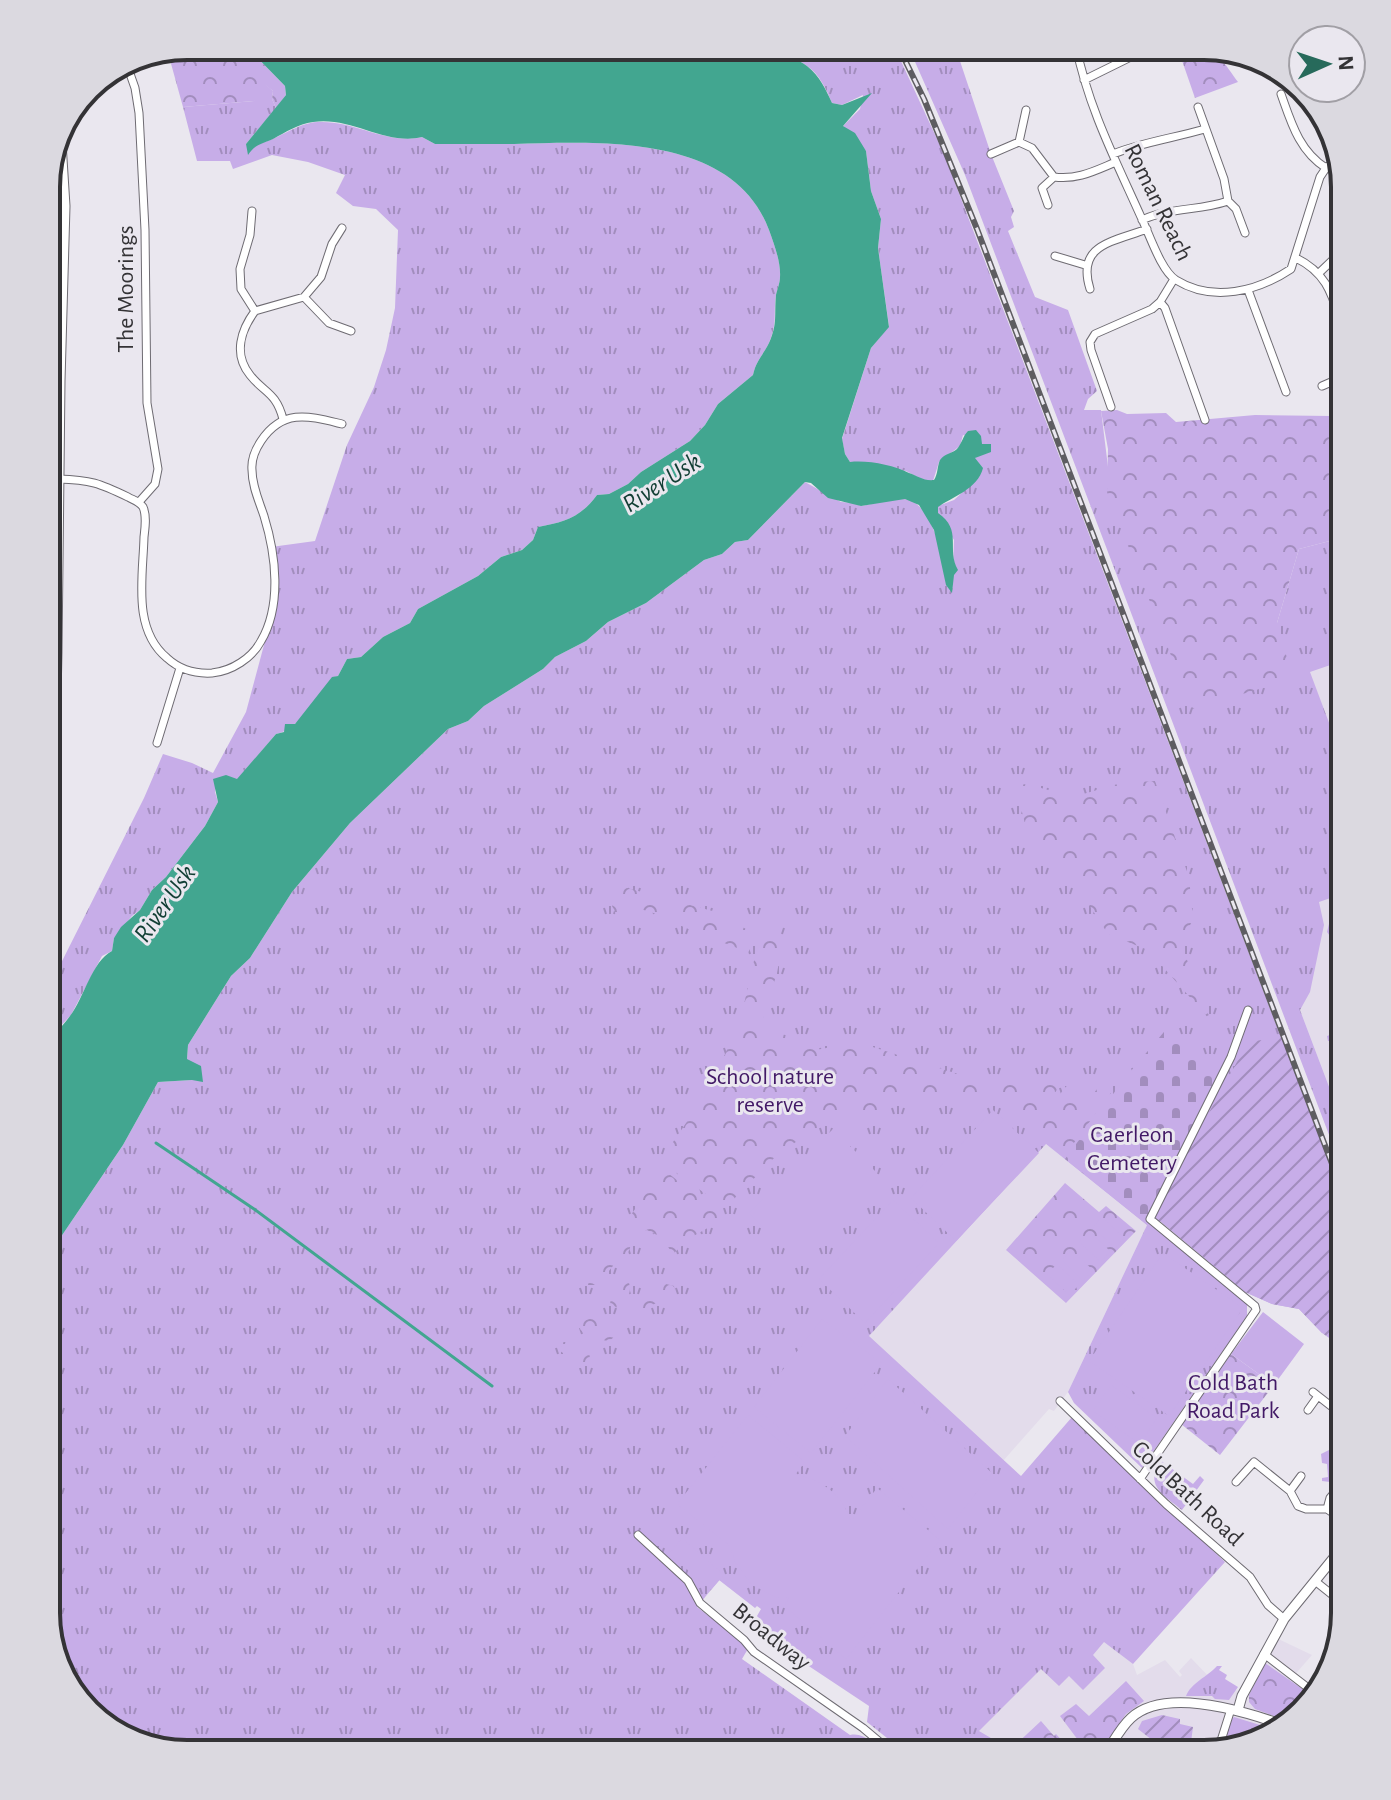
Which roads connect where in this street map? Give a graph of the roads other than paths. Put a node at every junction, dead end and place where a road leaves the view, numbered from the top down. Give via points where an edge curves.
1 (1079, 60) edge
2 (1125, 60) edge
3 (130, 74) edge
4 (1084, 80) junction
5 (1281, 94) dead end
6 (1198, 107) dead end
7 (1026, 110) dead end
8 (1205, 129) junction
9 (1019, 142) junction
10 (991, 154) dead end
11 (1114, 158) junction
12 (62, 161) edge
13 (1329, 166) edge
14 (1326, 168) junction
15 (1054, 177) junction
16 (1228, 201) junction
17 (1048, 205) dead end
18 (252, 211) dead end
19 (1142, 220) junction
20 (342, 228) dead end
21 (1147, 229) junction
22 (1245, 233) dead end
23 (1055, 256) dead end
24 (1296, 258) junction
25 (1331, 262) edge
26 (1085, 265) junction
27 (1319, 273) junction
28 (1174, 279) junction
29 (1090, 289) dead end
30 (1248, 290) junction
31 (1331, 295) edge
32 (304, 297) junction
33 (1160, 302) junction
34 (255, 311) junction
35 (333, 325) junction
36 (351, 331) dead end
37 (327, 336) dead end
38 (60, 381) edge
39 (1331, 382) edge
40 (1322, 386) dead end
41 (1286, 392) dead end
42 (1111, 407) dead end
43 (283, 419) junction
44 (1205, 420) dead end
45 (342, 424) dead end
46 (60, 479) edge
47 (139, 502) junction
48 (180, 668) junction
49 (157, 743) dead end
50 (1248, 1010) dead end
51 (1060, 1401) dead end
52 (1331, 1406) edge
53 (1308, 1410) dead end
54 (1301, 1476) dead end
55 (1140, 1479) junction
56 (1236, 1482) dead end
57 (1290, 1491) junction
58 (1331, 1497) edge
59 (1327, 1509) junction
60 (1331, 1512) edge
61 (638, 1535) dead end
62 (1331, 1561) edge
63 (1315, 1581) junction
64 (1331, 1594) edge
65 (1284, 1619) junction
66 (1264, 1654) junction
67 (1306, 1687) edge
68 (1234, 1709) junction
69 (1271, 1721) edge
70 (1222, 1739) edge
71 (877, 1740) edge
72 (1115, 1740) edge

1 - 4 street, Roman Reach
2 - 4 street
3 - 47 street, The Moorings via 139,113 147,403 158,469 155,484
4 - 11 street, Roman Reach
5 - 14 street via 1296,135 1311,159
6 - 8 street
7 - 9 street
8 - 11 street via 1145,142
8 - 16 street
9 - 10 street
9 - 15 street via 1032,148
11 - 15 street via 1081,177
11 - 19 street, Roman Reach
12 - 38 main road
13 - 14 street
14 - 24 street
15 - 17 street via 1042,188
16 - 19 street
16 - 22 street
18 - 34 street via 240,269 241,289
19 - 21 street, Roman Reach
20 - 32 street via 321,277
21 - 26 street via 1096,250
21 - 28 street, Roman Reach
23 - 26 street
24 - 27 street
24 - 30 street, Roman Reach via 1288,271
25 - 27 street
26 - 29 street
27 - 31 street
28 - 30 street, Roman Reach via 1199,290
28 - 33 street
30 - 41 street
32 - 34 street
32 - 35 street
33 - 42 street via 1095,334 1090,342
33 - 44 street
34 - 43 street via 244,325 240,354 249,375 268,390
35 - 36 street
35 - 37 street
39 - 40 street
43 - 45 street via 307,417
43 - 48 street via 263,438 251,468 271,547 275,597 268,630 238,665 212,673
46 - 47 street via 94,482
47 - 48 street via 145,515 145,627 160,653
48 - 49 street
50 - 55 street via 1231,1057 1150,1219 1256,1310
51 - 55 street, Cold Bath Road
52 - 53 street via 1316,1394
54 - 57 street
55 - 65 street, Cold Bath Road via 1250,1577
56 - 57 street via 1254,1462
57 - 59 street via 1298,1506
58 - 59 street
59 - 60 street
61 - 71 street, Broadway via 754,1652
62 - 63 main road
63 - 64 street
63 - 65 main road
65 - 66 main road
66 - 67 street
66 - 68 main road
68 - 69 main road
68 - 70 street
68 - 72 main road via 1148,1707 1129,1720

